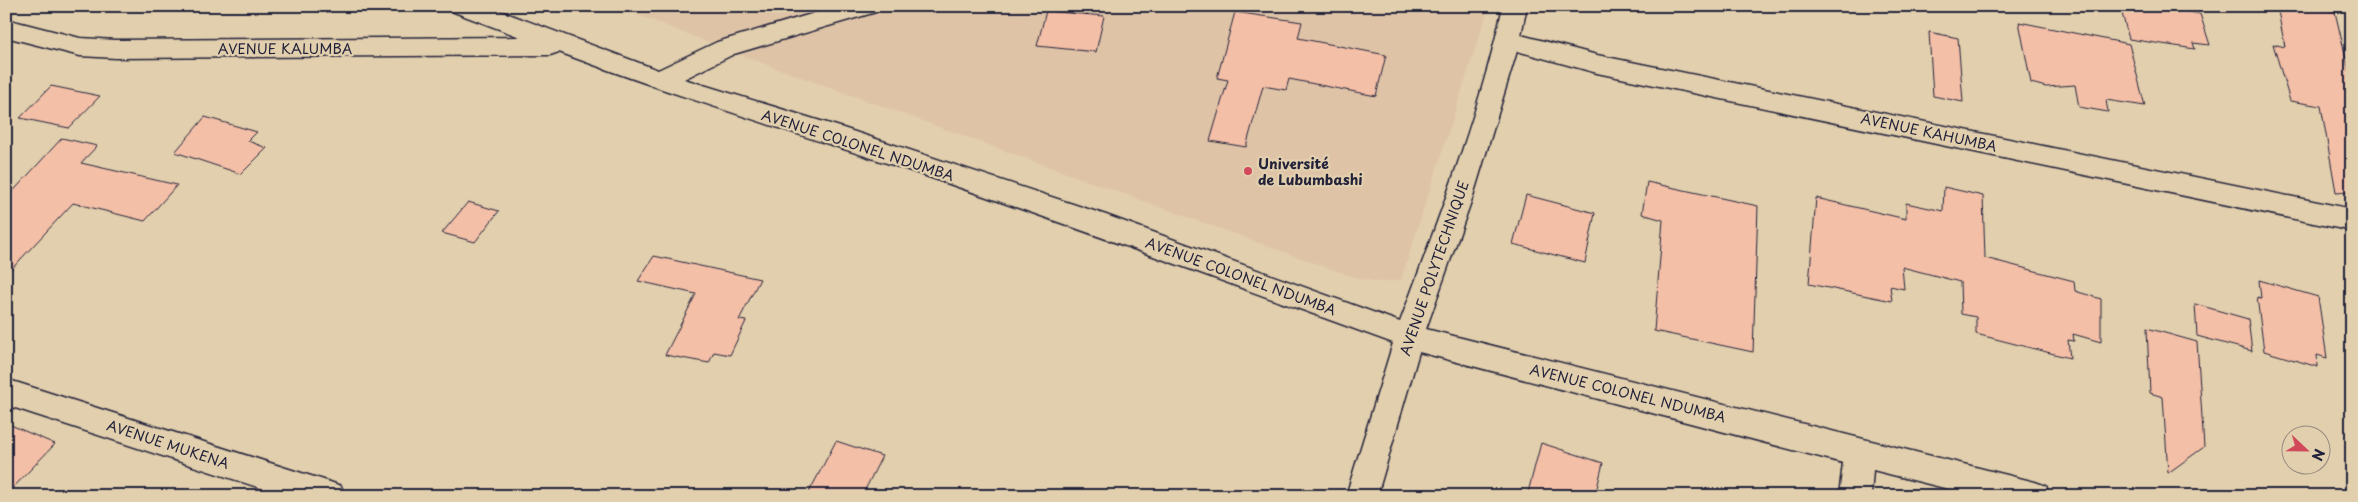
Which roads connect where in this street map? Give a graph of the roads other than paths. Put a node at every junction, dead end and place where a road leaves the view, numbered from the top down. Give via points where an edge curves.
1 (462, 6) edge
2 (868, 6) edge
3 (1515, 6) edge
4 (6, 28) edge
5 (1508, 40) junction
6 (566, 46) junction
7 (659, 80) junction
8 (2352, 220) edge
9 (1409, 337) junction
10 (6, 392) edge
11 (1859, 453) junction
12 (330, 496) edge
13 (1361, 496) edge
14 (1854, 496) edge
15 (2035, 496) edge

1 - 6 street, AVENUE COLONEL NDUMBA
2 - 7 street via 726,48
3 - 5 street, AVENUE POLYTECHNIQUE
4 - 6 street, AVENUE KALUMBA via 80,47 107,48
5 - 8 street, AVENUE KAHUMBA via 1597,64
5 - 9 street, AVENUE POLYTECHNIQUE via 1460,196
6 - 7 street, AVENUE COLONEL NDUMBA
7 - 9 street, AVENUE COLONEL NDUMBA via 831,134 1096,224
9 - 11 street, AVENUE COLONEL NDUMBA
9 - 13 street, AVENUE POLYTECHNIQUE
10 - 12 street, AVENUE MUKENA
11 - 14 street
11 - 15 street, AVENUE COLONEL NDUMBA

